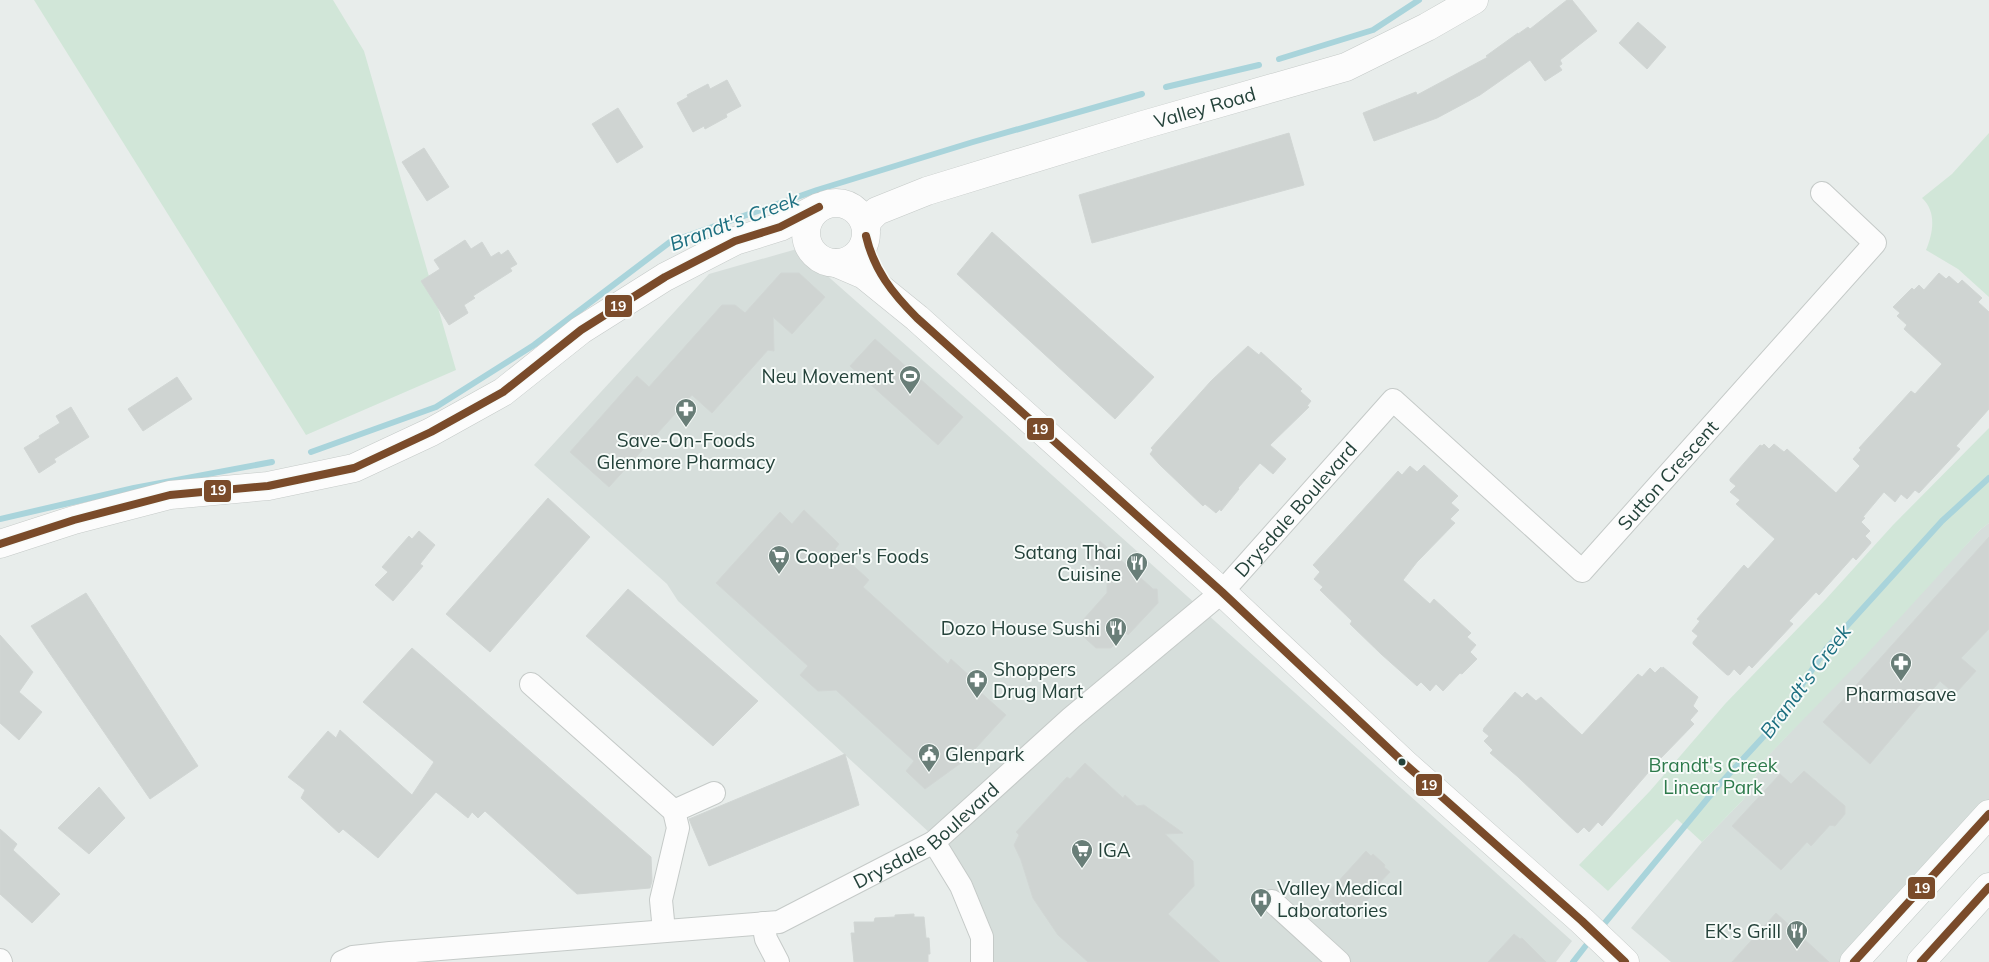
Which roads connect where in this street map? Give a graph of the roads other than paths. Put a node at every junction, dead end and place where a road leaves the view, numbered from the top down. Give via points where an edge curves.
1 (1474, 0) edge
2 (927, 191) junction
3 (1822, 193) dead end
4 (828, 205) junction
5 (866, 232) junction
6 (735, 242) junction
7 (827, 259) junction
8 (917, 318) junction
9 (1393, 400) joint
10 (0, 544) edge
11 (1222, 592) junction
12 (531, 684) dead end
13 (714, 793) dead end
14 (674, 811) junction
15 (1989, 814) edge
16 (934, 842) junction
17 (1989, 887) edge
18 (1272, 901) dead end
19 (762, 923) junction
20 (664, 931) junction
21 (342, 962) edge
22 (778, 962) edge
23 (982, 962) edge
24 (1339, 962) edge
25 (1624, 962) edge
26 (1854, 962) edge
27 (1920, 962) edge

1 - 2 street, Valley Road via 1346,67
2 - 4 street, Valley Road via 883,200
2 - 5 street, Valley Road via 877,211 868,220
3 - 9 street, Sutton Crescent via 1875,243 1582,571
4 - 5 street via 847,205 856,210
4 - 6 street, Valley Road via 780,228
4 - 7 street via 808,222 806,231 811,249
5 - 7 street, Valley Road via 859,252 853,258
5 - 8 street via 871,260 885,284
6 - 7 street, Valley Road via 793,242
6 - 10 street, Valley Road via 664,277 582,330 503,392 431,432 354,468 268,486 170,495 74,520
7 - 8 street via 864,275
8 - 11 street
9 - 11 street, Drysdale Boulevard
11 - 16 street, Drysdale Boulevard via 1071,718
11 - 25 street via 1405,764 1582,920
12 - 14 street
13 - 14 street
14 - 20 street via 678,828 661,900
15 - 26 street
16 - 19 street, Drysdale Boulevard via 779,922
16 - 23 street via 961,886 982,937
17 - 27 street
18 - 24 street
19 - 20 street, Drysdale Boulevard
19 - 22 street
20 - 21 street, Drysdale Boulevard via 390,953 353,957

